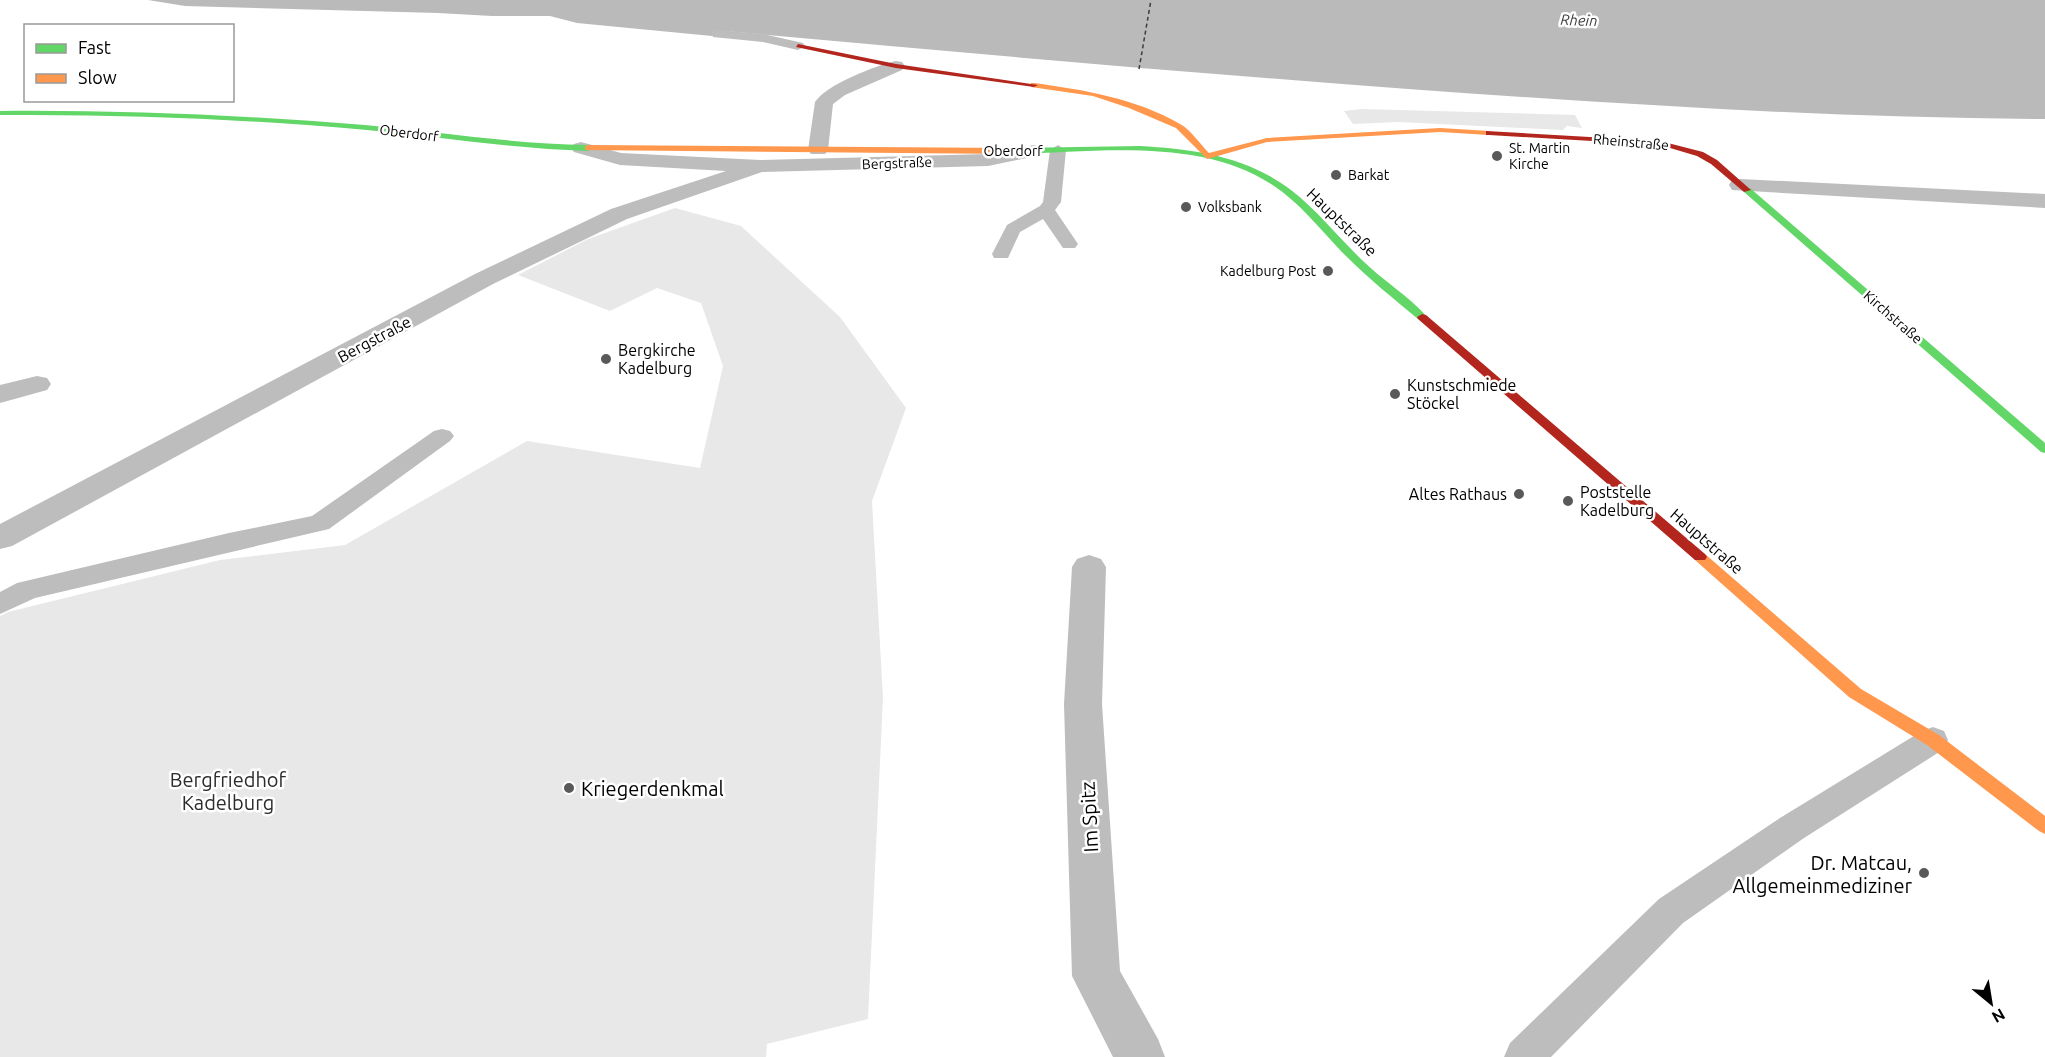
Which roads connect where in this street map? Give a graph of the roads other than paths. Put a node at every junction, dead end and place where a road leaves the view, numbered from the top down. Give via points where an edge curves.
1 (718, 34) dead end
2 (798, 46) joint
3 (896, 66) junction
4 (0, 113) edge
5 (581, 148) junction
6 (818, 150) junction
7 (1058, 150) junction
8 (1034, 151) junction
9 (1207, 156) junction
10 (760, 166) junction
11 (1740, 184) junction
12 (1283, 188) joint
13 (2045, 201) edge
14 (1046, 210) junction
15 (1069, 244) dead end
16 (1001, 254) dead end
17 (37, 384) dead end
18 (0, 394) edge
19 (442, 436) dead end
20 (2045, 449) edge
21 (0, 538) edge
22 (1089, 567) dead end
23 (0, 604) edge
24 (1933, 740) junction
25 (2045, 826) edge
26 (1140, 1057) edge
27 (1524, 1057) edge

1 - 2 lane
2 - 3 main road, Oberdorf
3 - 6 street via 838,91 824,102
3 - 9 main road, Oberdorf via 1094,94 1179,126
4 - 5 main road, Oberdorf via 280,121
5 - 6 main road, Oberdorf
5 - 10 street, Bergstraße via 620,159
6 - 8 main road, Oberdorf
7 - 8 main road, Oberdorf
7 - 9 main road, Oberdorf via 1168,149
7 - 14 lane via 1056,189
8 - 10 street, Bergstraße via 988,160
9 - 11 main road, Rheinstraße via 1267,140 1440,130 1660,143 1700,154
9 - 12 main road, Oberdorf via 1249,169
10 - 21 street, Bergstraße via 619,214 484,279
11 - 13 street
11 - 20 main road, Kirchstraße
12 - 24 main road, Hauptstraße via 1360,264 1855,693
14 - 15 lane
14 - 16 lane via 1012,229
17 - 18 street
19 - 23 lane via 320,523 27,590
22 - 26 street, Im Spitz via 1083,704 1096,976
24 - 25 main road, Hauptstraße
24 - 27 lane via 1792,828 1671,911

